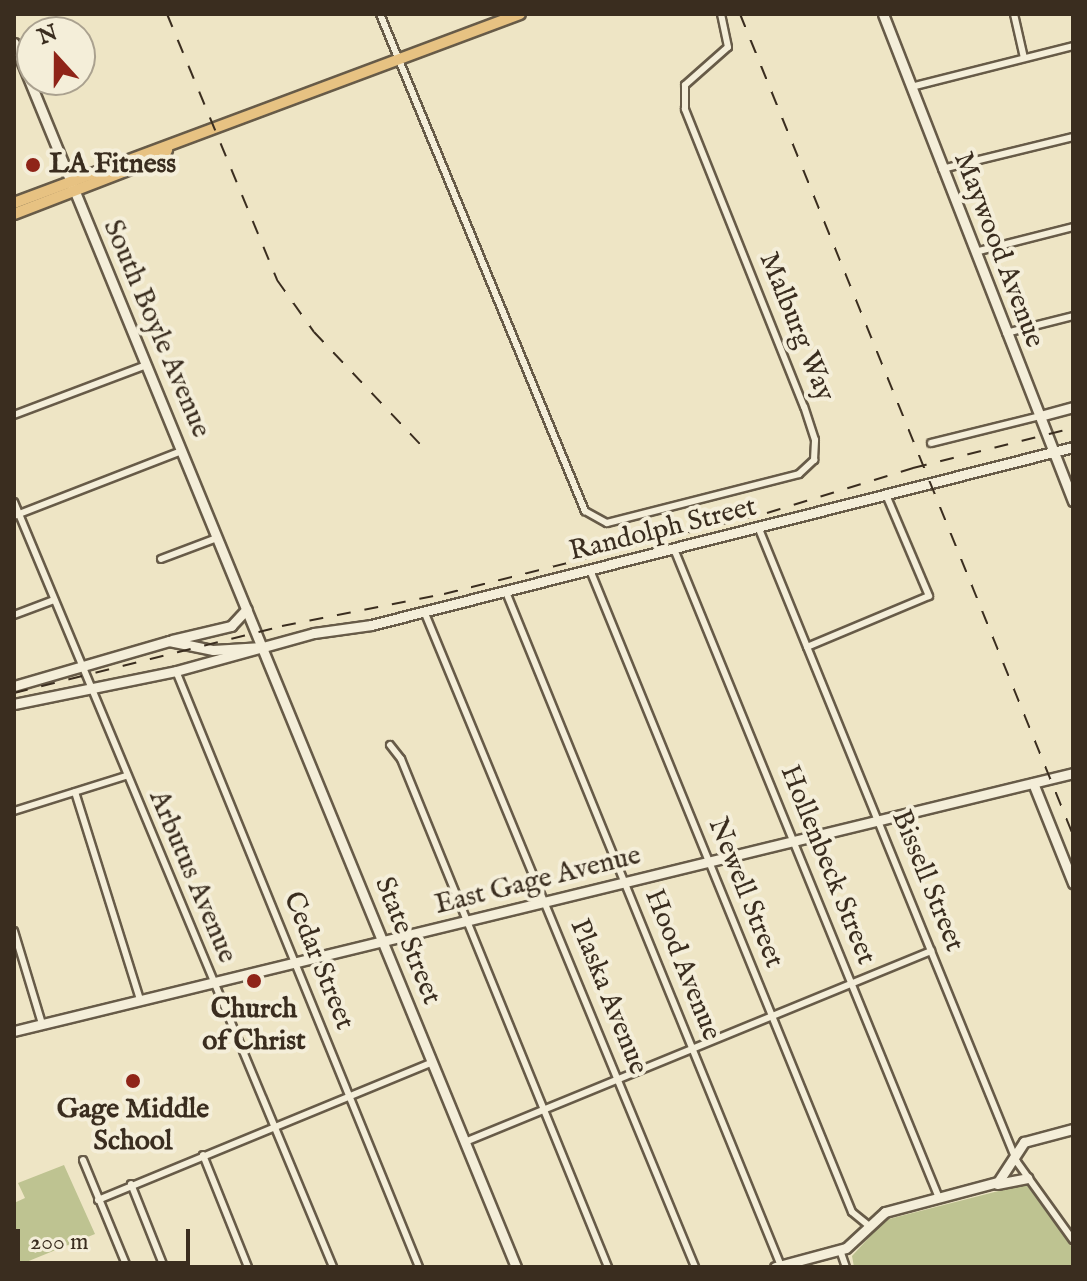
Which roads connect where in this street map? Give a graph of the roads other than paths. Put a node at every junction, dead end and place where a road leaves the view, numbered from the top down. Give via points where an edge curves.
1 (380, 14) edge
2 (520, 14) edge
3 (721, 14) edge
4 (883, 14) edge
5 (1014, 14) edge
6 (14, 43) edge
7 (1073, 46) edge
8 (1024, 58) junction
9 (399, 60) junction
10 (911, 87) junction
11 (1073, 137) edge
12 (942, 169) junction
13 (72, 186) junction
14 (14, 203) edge
15 (14, 214) edge
16 (1073, 227) edge
17 (975, 252) junction
18 (1073, 316) edge
19 (1006, 333) junction
20 (146, 365) junction
21 (1073, 407) edge
22 (14, 415) edge
23 (1040, 416) junction
24 (931, 443) dead end
25 (1073, 447) edge
26 (182, 451) junction
27 (1053, 452) junction
28 (1071, 489) edge
29 (887, 497) junction
30 (1073, 501) edge
31 (14, 502) edge
32 (16, 516) edge
33 (759, 529) junction
34 (217, 538) junction
35 (674, 549) junction
36 (161, 559) dead end
37 (590, 570) junction
38 (506, 592) junction
39 (54, 600) junction
40 (247, 609) junction
41 (424, 611) junction
42 (14, 615) edge
43 (257, 632) joint
44 (169, 641) junction
45 (262, 647) junction
46 (807, 647) junction
47 (83, 668) junction
48 (176, 671) junction
49 (14, 686) edge
50 (90, 686) junction
51 (14, 704) edge
52 (390, 745) dead end
53 (1073, 773) edge
54 (126, 776) junction
55 (1033, 783) junction
56 (75, 792) junction
57 (14, 811) edge
58 (878, 820) junction
59 (794, 841) junction
60 (708, 862) junction
61 (624, 882) junction
62 (1073, 883) edge
63 (546, 901) junction
64 (467, 921) junction
65 (14, 931) edge
66 (383, 941) junction
67 (931, 951) junction
68 (294, 962) junction
69 (213, 982) junction
70 (852, 983) junction
71 (140, 1000) junction
72 (772, 1016) junction
73 (42, 1024) junction
74 (14, 1031) edge
75 (692, 1048) junction
76 (432, 1062) junction
77 (618, 1079) junction
78 (349, 1096) junction
79 (544, 1109) junction
80 (276, 1126) junction
81 (1073, 1129) edge
82 (465, 1142) junction
83 (1014, 1154) junction
84 (203, 1155) junction
85 (83, 1160) dead end
86 (1027, 1178) junction
87 (131, 1184) junction
88 (994, 1184) junction
89 (96, 1196) junction
90 (939, 1198) junction
91 (869, 1226) junction
92 (1073, 1240) edge
93 (840, 1250) junction
94 (126, 1264) edge
95 (778, 1266) edge
96 (164, 1267) edge
97 (248, 1267) edge
98 (333, 1267) edge
99 (419, 1267) edge
100 (516, 1267) edge
101 (608, 1267) edge
102 (695, 1267) edge
103 (846, 1267) edge

1 - 9 street
2 - 9 main road
3 - 9 street, Malburg Way via 728,47 685,85 685,109 804,407 815,440 814,460 799,474 619,521 598,522 585,511
4 - 10 street, Maywood Avenue
5 - 8 street
6 - 13 street, South Boyle Avenue
7 - 8 street
8 - 10 street
9 - 13 main road via 167,150 164,156
10 - 12 street, Maywood Avenue
11 - 12 street
12 - 17 street, Maywood Avenue
13 - 14 main road
13 - 15 main road
13 - 20 street, South Boyle Avenue
16 - 17 street
17 - 19 street, Maywood Avenue
18 - 19 street
19 - 23 street, Maywood Avenue
20 - 22 street
20 - 26 street, South Boyle Avenue
21 - 23 street
23 - 24 street
23 - 27 street, Maywood Avenue
25 - 27 street, Randolph Street
26 - 32 street
26 - 34 street, South Boyle Avenue
27 - 28 street, Maywood Avenue
27 - 29 street, Randolph Street
28 - 30 street, Maywood Avenue
29 - 33 street, Randolph Street
29 - 46 street via 929,596
31 - 32 street, Arbutus Avenue
32 - 39 street, Arbutus Avenue
33 - 35 street, Randolph Street
33 - 46 street, Bissell Street
34 - 36 street
34 - 40 street, South Boyle Avenue
35 - 37 street, Randolph Street
35 - 59 street, Hollenbeck Street
37 - 38 street, Randolph Street
37 - 60 street, Newell Street
38 - 41 street, Randolph Street
38 - 61 street, Hood Avenue
39 - 42 street
39 - 47 street, Arbutus Avenue
40 - 43 street, South Boyle Avenue
40 - 44 street via 231,626
41 - 45 street, Randolph Street
41 - 63 street, Plaska Avenue
43 - 45 street, State Street
44 - 45 street, Randolph Street via 213,650
44 - 47 street, Randolph Street
45 - 48 street, Randolph Street
45 - 66 street, State Street
46 - 58 street, Bissell Street
47 - 49 street, Randolph Street
47 - 50 street, Arbutus Avenue
48 - 50 street, Randolph Street
48 - 68 street, Cedar Street
50 - 51 street, Randolph Street
50 - 54 street, Arbutus Avenue
52 - 64 street via 401,759
53 - 55 street, East Gage Avenue
54 - 56 street
54 - 69 street, Arbutus Avenue
55 - 58 street, East Gage Avenue
55 - 62 street
56 - 57 street
56 - 71 street
58 - 59 street, East Gage Avenue
58 - 67 street, Bissell Street
59 - 60 street, East Gage Avenue
59 - 70 street, Hollenbeck Street
60 - 61 street, East Gage Avenue
60 - 72 street, Newell Street
61 - 63 street, East Gage Avenue
61 - 75 street, Hood Avenue
63 - 64 street, East Gage Avenue
63 - 77 street, Plaska Avenue
64 - 66 street, East Gage Avenue
64 - 79 street
65 - 73 street
66 - 68 street, East Gage Avenue
66 - 76 street, State Street
67 - 70 street
67 - 83 street, Bissell Street
68 - 69 street, East Gage Avenue
68 - 78 street, Cedar Street
69 - 71 street, East Gage Avenue
69 - 80 street, Arbutus Avenue
70 - 72 street
70 - 90 street, Hollenbeck Street
71 - 73 street, East Gage Avenue
72 - 75 street
72 - 91 street, Newell Street via 852,1212
73 - 74 street, East Gage Avenue
75 - 77 street
75 - 95 street, Hood Avenue
76 - 78 street
76 - 82 street, State Street
77 - 79 street
77 - 102 street, Plaska Avenue
78 - 80 street
78 - 99 street, Cedar Street
79 - 82 street
79 - 101 street
80 - 84 street
80 - 98 street, Arbutus Avenue
81 - 83 street via 1024,1142
82 - 100 street, State Street
83 - 86 street, Bissell Street
83 - 88 street via 1005,1176
84 - 87 street
84 - 97 street
85 - 89 street
86 - 88 street
86 - 92 street, Bissell Street
87 - 89 street
87 - 96 street
88 - 90 street
89 - 94 street
90 - 91 street via 885,1212
91 - 93 street via 859,1240
93 - 95 street
93 - 103 street

